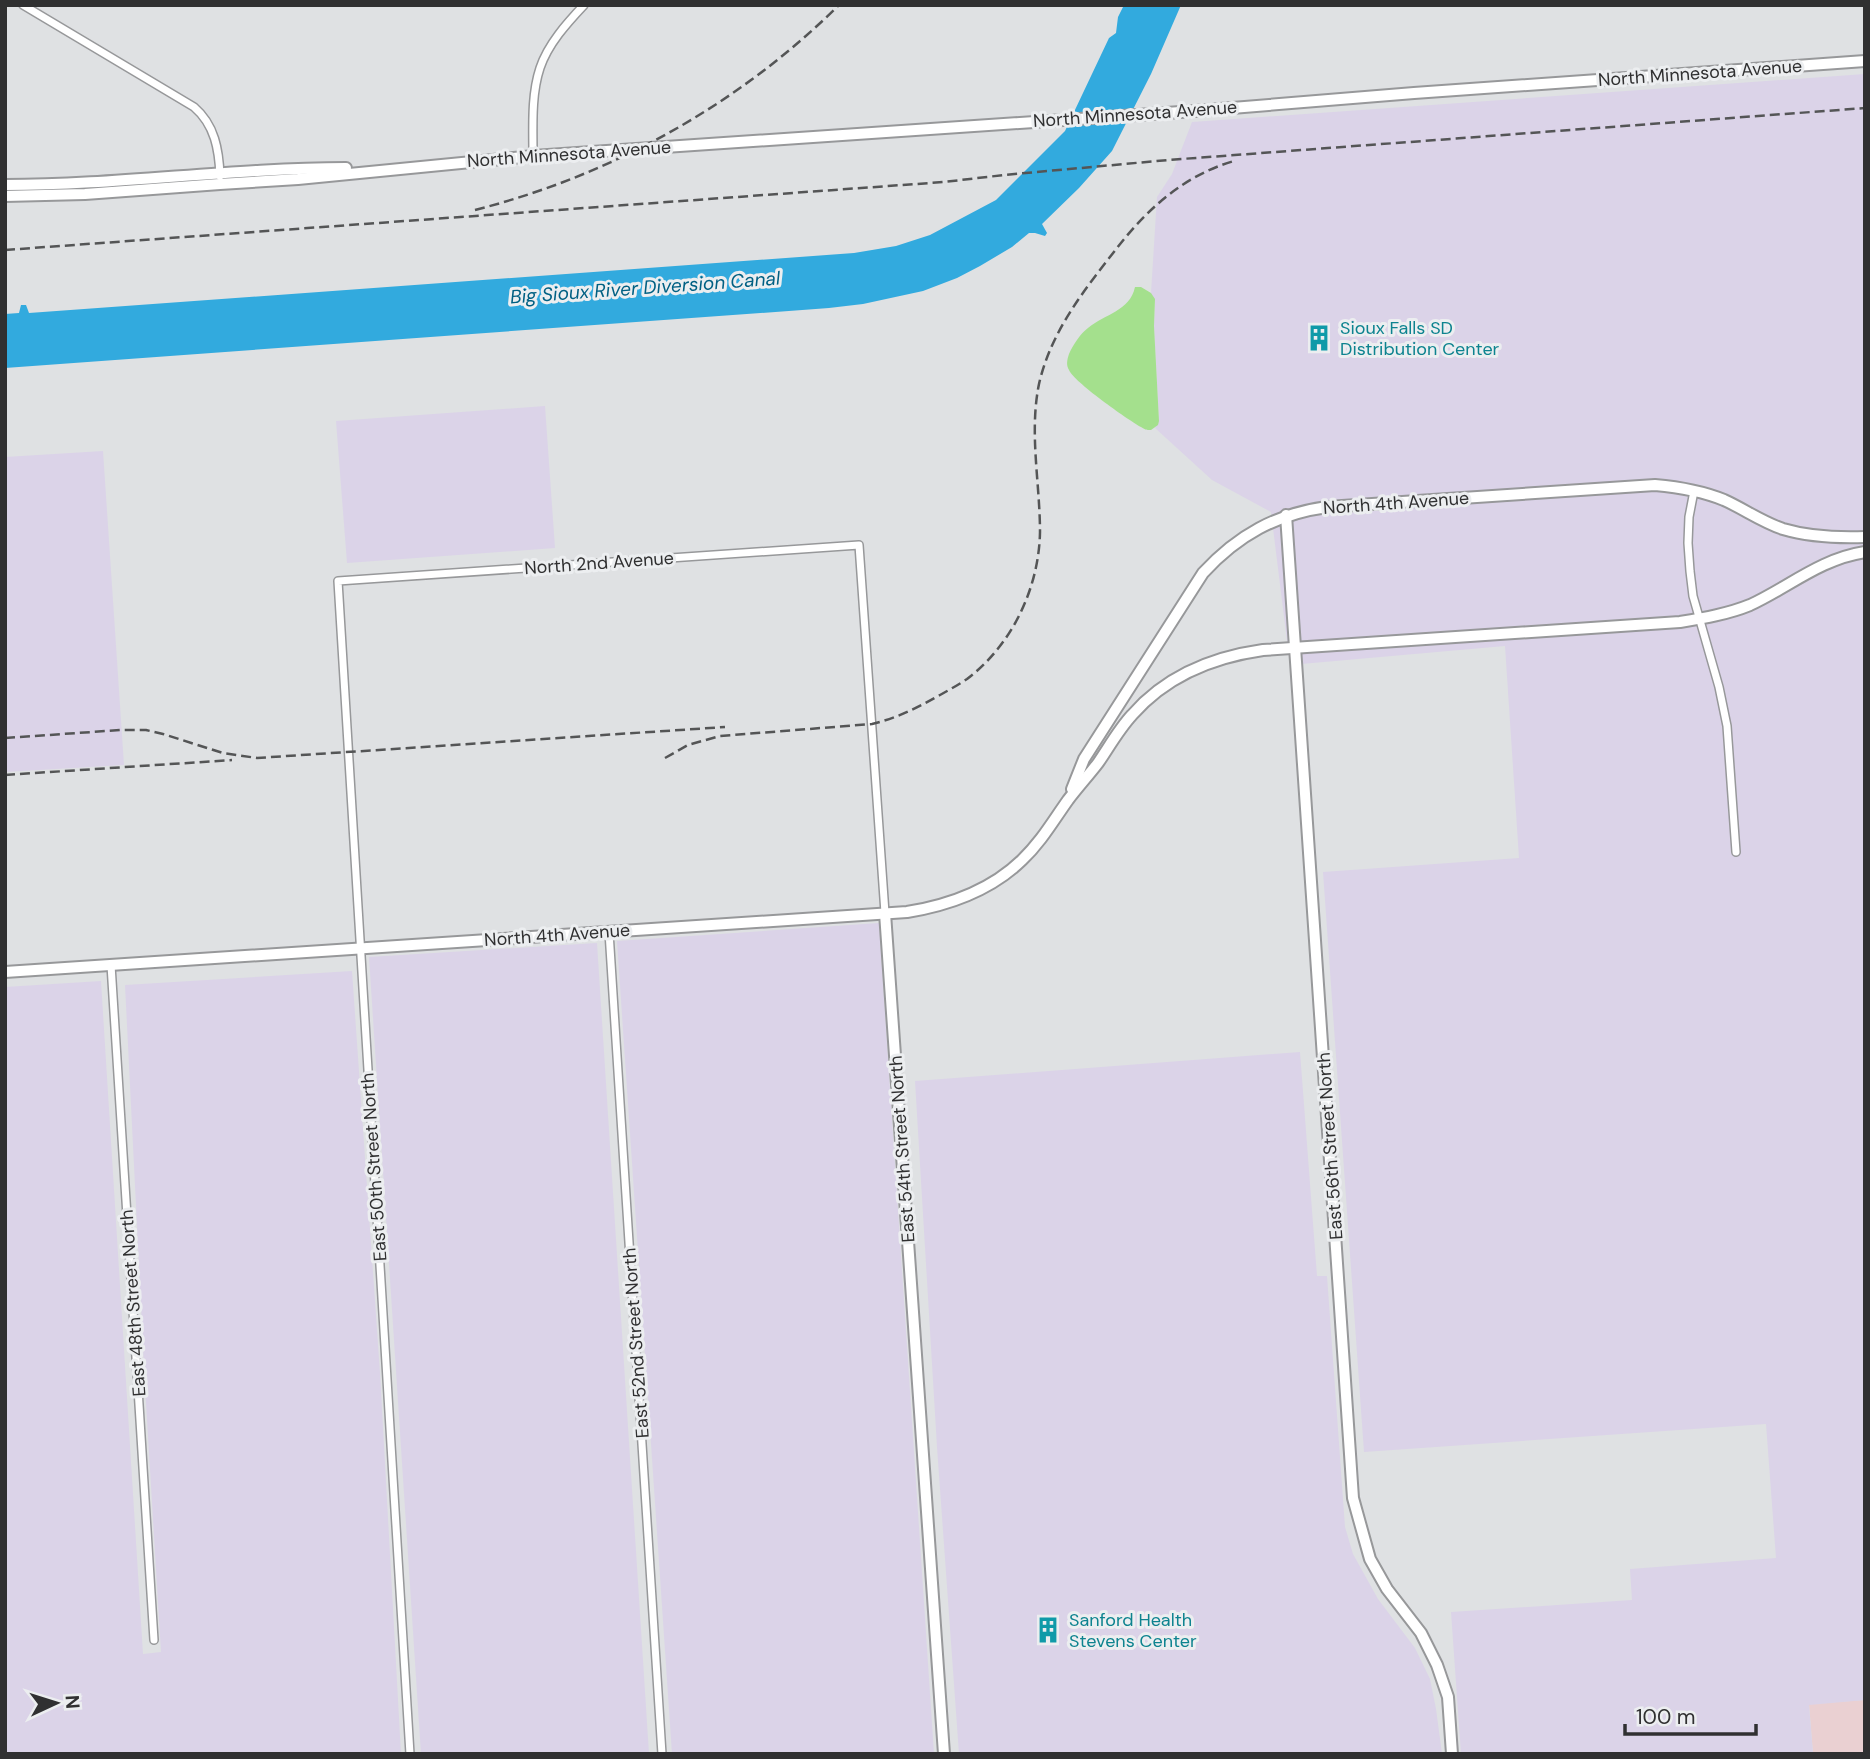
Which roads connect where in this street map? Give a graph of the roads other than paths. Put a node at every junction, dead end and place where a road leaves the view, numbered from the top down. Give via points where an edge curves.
1 (23, 5) edge
2 (584, 5) edge
3 (1865, 61) edge
4 (533, 156) junction
5 (220, 179) junction
6 (5, 185) edge
7 (5, 196) edge
8 (1694, 491) junction
9 (1286, 515) junction
10 (1865, 537) edge
11 (859, 545) joint
12 (1865, 552) edge
13 (338, 581) joint
14 (1699, 619) junction
15 (1296, 648) junction
16 (1067, 802) junction
17 (1736, 852) dead end
18 (885, 913) junction
19 (609, 932) junction
20 (360, 948) junction
21 (111, 965) junction
22 (5, 972) edge
23 (154, 1640) dead end
24 (410, 1754) edge
25 (662, 1754) edge
26 (944, 1754) edge
27 (1452, 1754) edge

1 - 5 street via 201,113 215,137
2 - 4 street via 556,38 541,66 535,93
3 - 4 street, North Minnesota Avenue
4 - 5 street, North Minnesota Avenue via 298,178
5 - 6 street, North Minnesota Avenue
5 - 7 street, North Minnesota Avenue via 85,194
8 - 9 street, North 4th Avenue via 1633,485 1327,507
8 - 10 street, North 4th Avenue via 1783,528 1814,536
8 - 14 street via 1688,543
9 - 15 street, East 56th Street North
9 - 16 street, North 4th Avenue via 1241,539 1203,573 1084,759
11 - 13 street, North 2nd Avenue
11 - 18 street, East 54th Street North
12 - 14 street, North 4th Avenue via 1817,567 1749,605
13 - 20 street, East 50th Street North
14 - 15 street, North 4th Avenue
14 - 17 street via 1727,726
15 - 16 street, North 4th Avenue via 1227,656 1163,686 1132,714
15 - 27 street, East 56th Street North via 1353,1498 1370,1559 1421,1633 1437,1665 1448,1697
16 - 18 street, North 4th Avenue via 1022,860 990,884 933,907
18 - 19 street, North 4th Avenue
18 - 26 street, East 54th Street North
19 - 20 street, North 4th Avenue
19 - 25 street, East 52nd Street North
20 - 21 street, North 4th Avenue
20 - 24 street, East 50th Street North
21 - 22 street, North 4th Avenue
21 - 23 street, East 48th Street North

